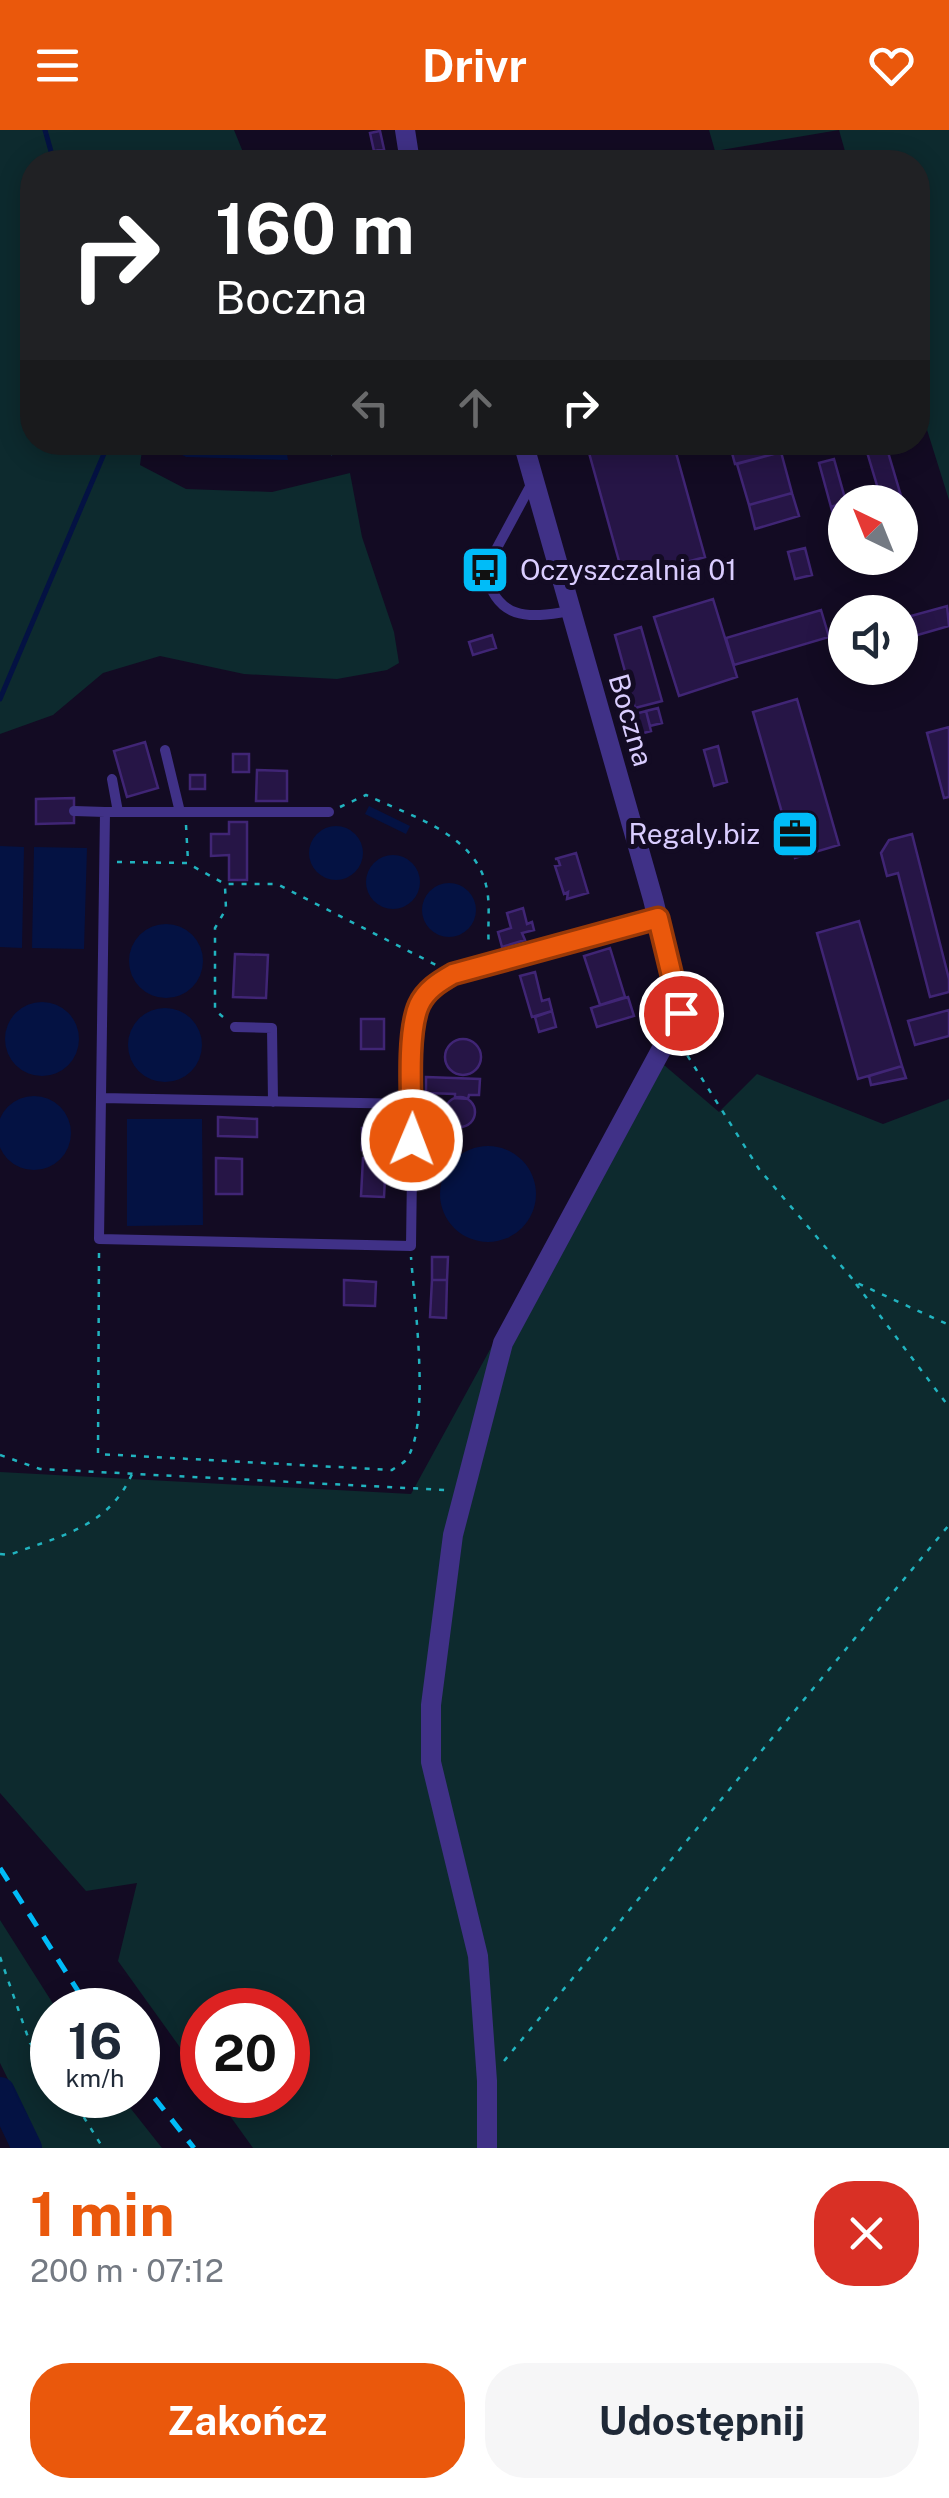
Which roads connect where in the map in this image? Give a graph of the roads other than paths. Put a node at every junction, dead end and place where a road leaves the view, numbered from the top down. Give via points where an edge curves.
1 (527, 455) edge
2 (535, 478) junction
3 (571, 610) junction
4 (165, 750) dead end
5 (112, 780) dead end
6 (74, 811) dead end
7 (105, 812) junction
8 (118, 812) junction
9 (180, 812) junction
10 (330, 812) road end
11 (658, 918) junction
12 (235, 1027) road end
13 (101, 1098) junction
14 (273, 1102) junction
15 (412, 1104) junction
16 (487, 2148) edge

1 - 2 street, Boczna
2 - 3 street, Boczna
2 - 3 lane via 485,570 490,592 514,612
3 - 11 street, Boczna
4 - 9 lane
5 - 8 lane
6 - 7 lane
7 - 8 lane
7 - 13 lane
8 - 9 lane
9 - 10 lane
11 - 15 lane via 453,974 434,985 414,1022
11 - 16 street, Boczna via 681,1013 503,1343 453,1536 430,1762 478,1956
12 - 14 lane via 272,1028
13 - 14 lane
13 - 15 lane via 99,1239 410,1246
14 - 15 lane

